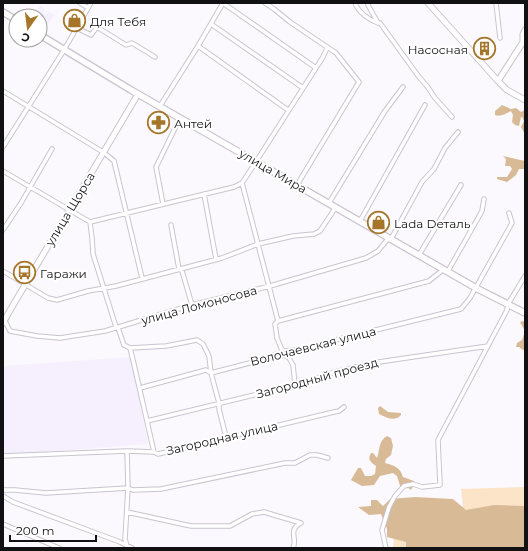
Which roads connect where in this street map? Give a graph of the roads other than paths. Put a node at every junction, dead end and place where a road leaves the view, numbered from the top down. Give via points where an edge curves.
1 (80, 3) edge
2 (91, 3) edge
3 (223, 3) edge
4 (265, 3) edge
5 (354, 3) edge
6 (428, 3) edge
7 (496, 3) edge
8 (368, 5) dead end
9 (88, 8) junction
10 (378, 23) junction
11 (211, 24) junction
12 (77, 28) junction
13 (525, 30) edge
14 (500, 38) dead end
15 (48, 40) edge
16 (198, 46) junction
17 (327, 48) junction
18 (64, 50) junction
19 (155, 57) dead end
20 (316, 68) junction
21 (498, 82) junction
22 (403, 87) dead end
23 (303, 88) junction
24 (3, 91) edge
25 (138, 94) junction
26 (525, 100) edge
27 (425, 105) dead end
28 (28, 106) junction
29 (160, 106) junction
30 (288, 110) junction
31 (452, 117) dead end
32 (180, 118) junction
33 (458, 132) dead end
34 (3, 147) edge
35 (52, 149) dead end
36 (104, 152) junction
37 (256, 162) junction
38 (3, 171) edge
39 (242, 183) junction
40 (297, 185) junction
41 (461, 185) dead end
42 (30, 188) junction
43 (204, 194) junction
44 (484, 199) dead end
45 (329, 203) junction
46 (163, 204) junction
47 (336, 207) junction
48 (69, 210) junction
49 (127, 212) junction
50 (509, 213) dead end
51 (360, 221) junction
52 (90, 222) junction
53 (171, 226) dead end
54 (3, 230) edge
55 (391, 238) junction
56 (258, 244) junction
57 (419, 255) junction
58 (216, 259) junction
59 (179, 269) junction
60 (446, 270) junction
61 (3, 271) edge
62 (525, 276) edge
63 (142, 278) junction
64 (25, 284) junction
65 (270, 286) junction
66 (104, 288) junction
67 (476, 288) junction
68 (508, 304) junction
69 (192, 305) junction
70 (525, 313) edge
71 (3, 320) edge
72 (278, 321) junction
73 (116, 327) junction
74 (488, 346) junction
75 (130, 348) junction
76 (284, 351) junction
77 (211, 373) junction
78 (296, 385) junction
79 (140, 388) junction
80 (219, 403) junction
81 (344, 407) dead end
82 (148, 421) junction
83 (226, 437) junction
84 (127, 451) junction
85 (154, 452) junction
86 (3, 456) edge
87 (328, 458) dead end
88 (128, 488) junction
89 (3, 490) edge
90 (3, 496) edge
91 (127, 512) junction
92 (3, 524) edge
93 (125, 539) junction
94 (120, 542) junction
95 (127, 546) junction
96 (59, 548) edge
97 (132, 548) edge
98 (293, 548) edge
99 (386, 548) edge

1 - 9 street
2 - 9 street
3 - 11 street
3 - 20 street
4 - 17 street
5 - 10 street via 357,9
6 - 21 street
7 - 14 street
8 - 10 street
9 - 12 street
10 - 31 street
11 - 16 street
11 - 23 street
12 - 18 street
12 - 19 street via 91,35 96,27 126,45 132,43
13 - 21 street via 523,42
15 - 18 main road, улица Мира
16 - 29 street
16 - 30 street
17 - 20 street
17 - 40 street via 336,54 359,82
18 - 25 main road, улица Мира
18 - 28 street
20 - 23 street
21 - 26 street via 506,90
22 - 45 street via 385,111
23 - 30 street
24 - 28 street
25 - 29 main road, улица Мира
25 - 36 street, улица Щорса
27 - 51 street
28 - 34 street
28 - 36 street
29 - 32 main road, улица Мира
30 - 37 street
32 - 37 main road, улица Мира
32 - 46 street via 156,167
33 - 55 street, улица Ломоносова via 445,148 434,169 422,182
35 - 42 street
36 - 48 street, улица Щорса
36 - 49 street via 114,161
37 - 39 street
37 - 40 main road, улица Мира
38 - 42 street
39 - 43 street
39 - 56 street
40 - 45 main road, улица Мира
41 - 57 street
42 - 48 street
42 - 54 street
43 - 46 street
43 - 58 street
44 - 60 street via 482,211
45 - 47 main road, улица Мира
46 - 49 street
47 - 51 main road, улица Мира
47 - 56 street via 320,231 314,234
48 - 52 street
48 - 64 street, улица Щорса
49 - 52 street
49 - 63 street
50 - 67 street, Волочаевская улица via 512,223
51 - 55 main road, улица Мира
52 - 66 street via 93,254
53 - 59 street
55 - 57 main road, улица Мира
55 - 65 street, улица Ломоносова via 378,251 366,258
56 - 58 street
56 - 65 street
57 - 60 main road, улица Мира
58 - 59 street
59 - 63 street
59 - 69 street via 182,271
60 - 67 main road, улица Мира
60 - 72 street via 430,281
61 - 64 street
62 - 68 street
63 - 66 street
64 - 66 street via 48,298 57,300
64 - 71 street, улица Щорса
65 - 69 street, улица Ломоносова
65 - 72 street
66 - 73 street
67 - 68 main road, улица Мира
67 - 76 street, Волочаевская улица via 461,309 305,349
68 - 70 main road, улица Мира
68 - 74 street
69 - 73 street, улица Ломоносова
71 - 73 street, улица Ломоносова via 10,331 60,338
72 - 76 street via 275,324 277,338
73 - 75 street via 124,345
74 - 78 street, Загородный проезд via 372,362
74 - 99 street via 438,440 440,485 404,486 395,496 382,530
75 - 77 street via 166,346 197,340 203,344 209,356
75 - 79 street
76 - 77 street, Волочаевская улица
76 - 78 street via 284,355 293,366
77 - 79 street, Волочаевская улица via 206,370
77 - 80 street
78 - 80 street, Загородный проезд
79 - 82 street
80 - 82 street, Загородный проезд
80 - 83 street
81 - 83 street, Загородная улица via 339,411
82 - 85 street
83 - 85 street, Загородная улица via 158,454
84 - 85 street, Загородная улица
84 - 86 street, Загородная улица
84 - 88 street
87 - 88 street via 310,455 295,463 161,489
88 - 89 street via 46,493
88 - 91 street
90 - 94 street
91 - 93 street
91 - 98 street via 192,526 230,526 252,514 264,512 301,524 296,526 293,533
92 - 96 street
93 - 94 street
93 - 95 street
94 - 95 street
95 - 97 street

